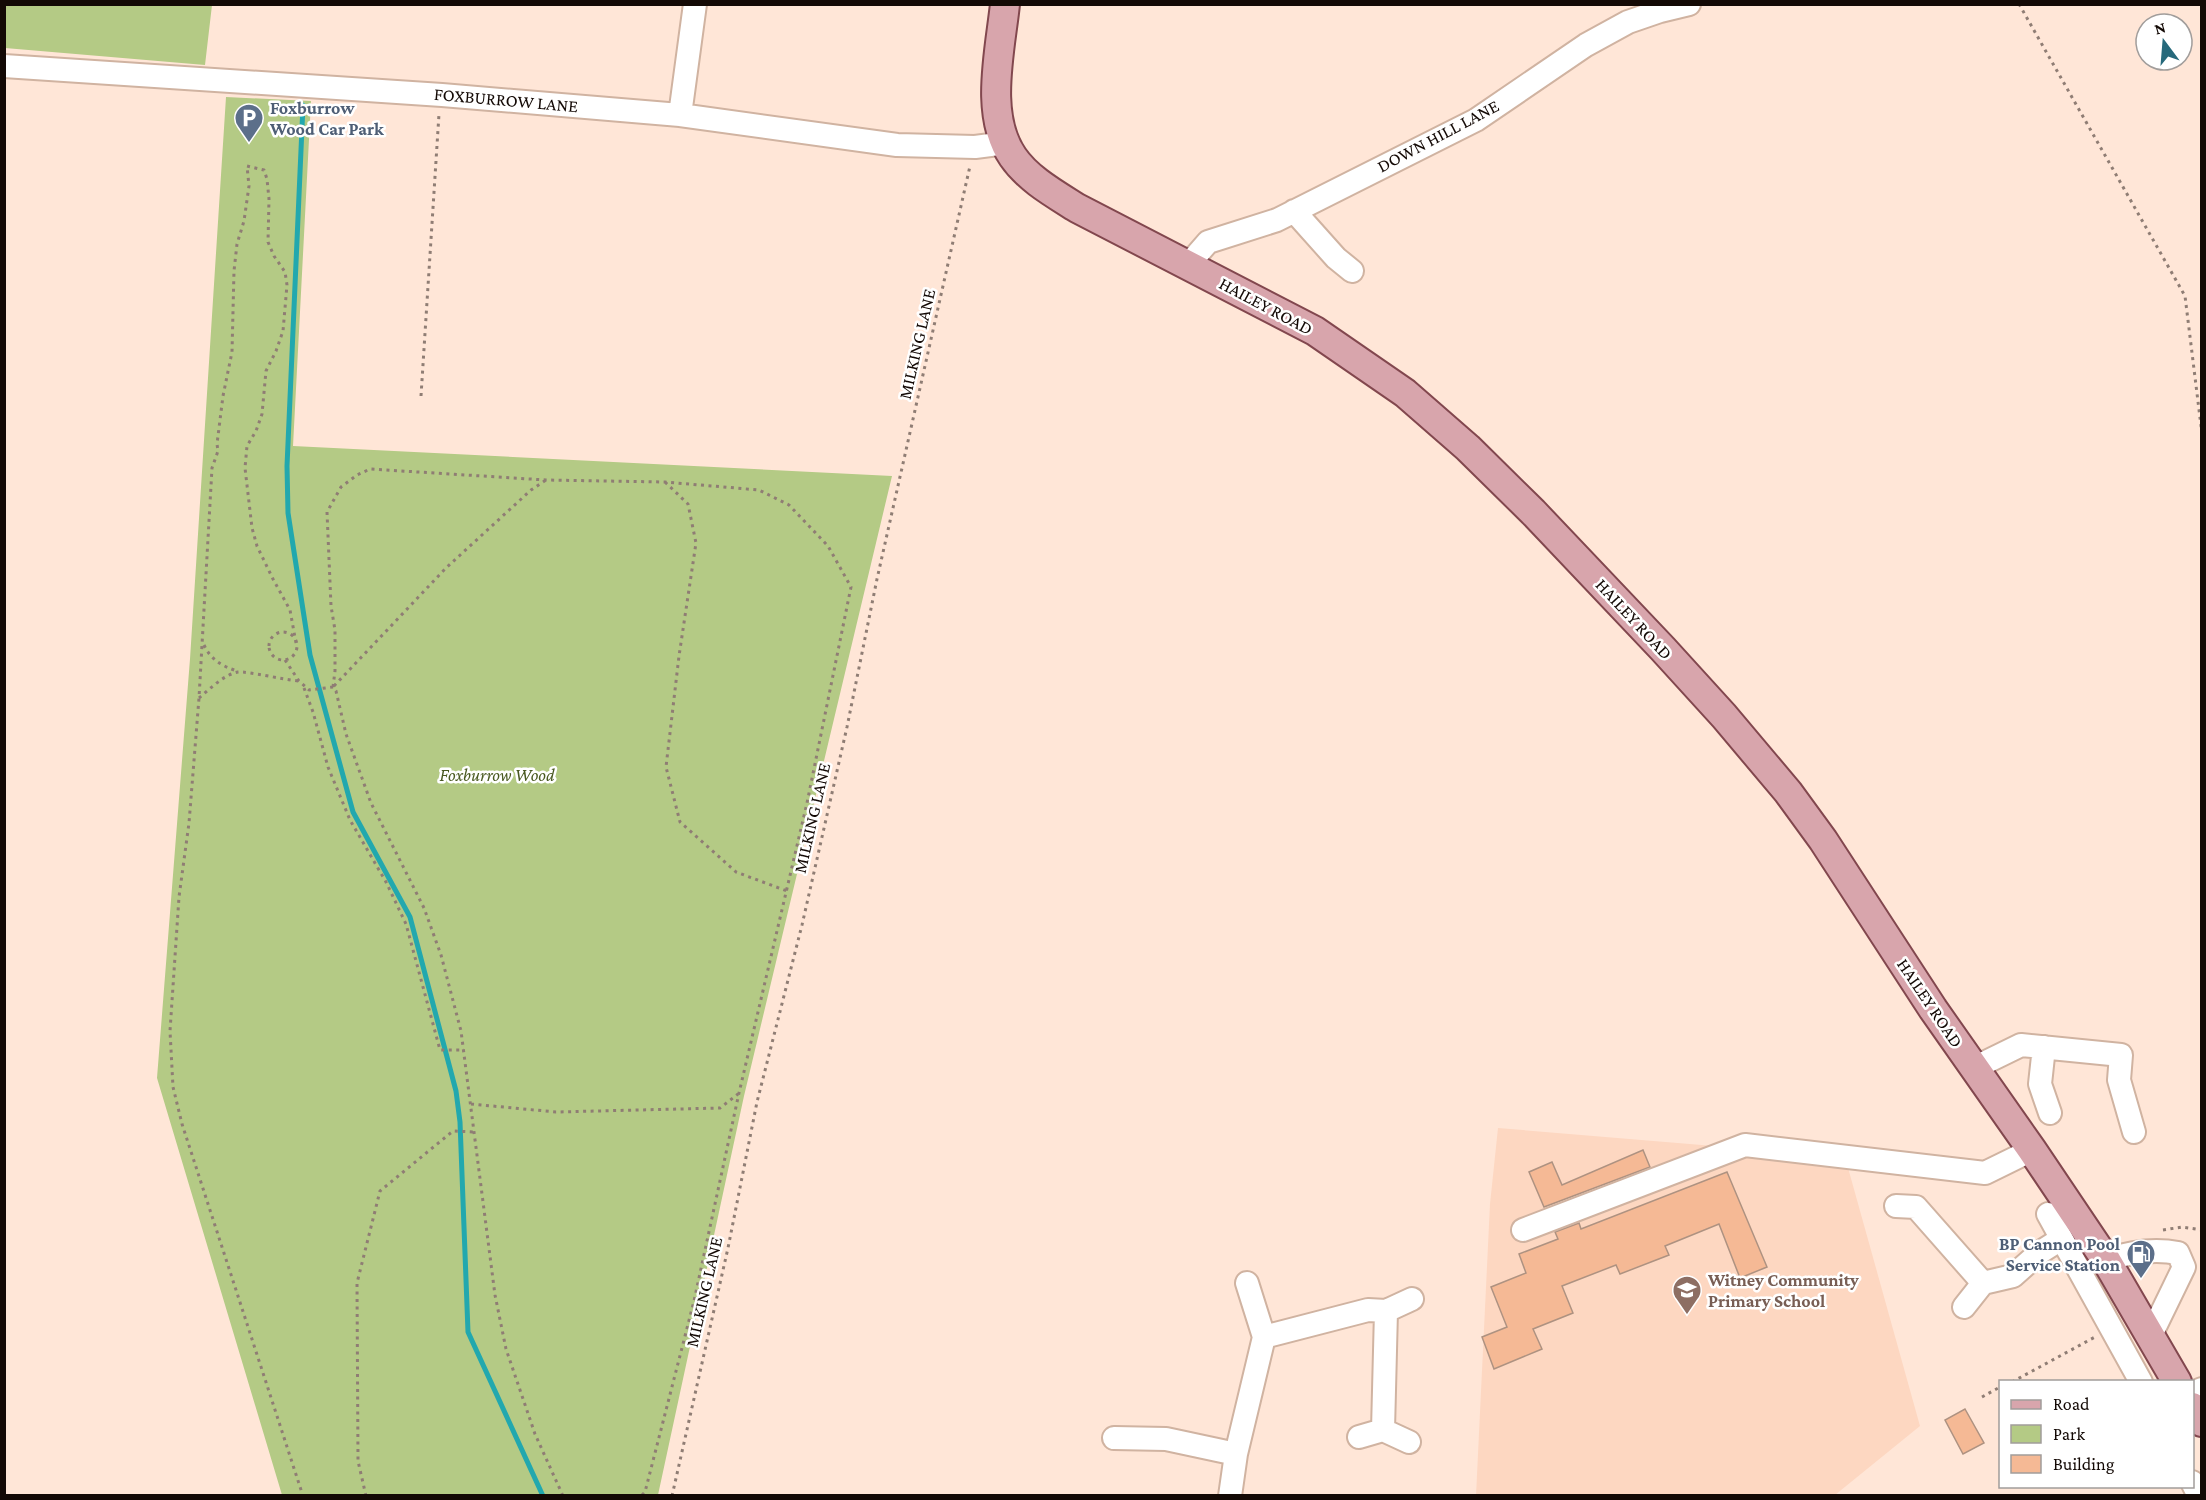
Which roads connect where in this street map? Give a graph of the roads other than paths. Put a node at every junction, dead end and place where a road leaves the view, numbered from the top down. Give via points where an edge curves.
1 (695, 4) edge
2 (1005, 4) edge
3 (1689, 4) edge
4 (4, 66) edge
5 (680, 115) junction
6 (1006, 143) junction
7 (1294, 211) junction
8 (1188, 265) junction
9 (1352, 272) dead end
10 (2043, 1047) junction
11 (1974, 1068) junction
12 (2050, 1113) dead end
13 (2134, 1132) dead end
14 (2032, 1150) junction
15 (1896, 1206) dead end
16 (2048, 1214) dead end
17 (1523, 1230) dead end
18 (2061, 1239) junction
19 (2106, 1260) junction
20 (1247, 1283) dead end
21 (1983, 1283) junction
22 (1412, 1299) dead end
23 (1964, 1307) dead end
24 (1386, 1311) junction
25 (1264, 1337) junction
26 (2150, 1337) junction
27 (2140, 1380) edge
28 (2176, 1380) edge
29 (2194, 1409) edge
30 (2202, 1422) edge
31 (1383, 1430) junction
32 (1359, 1437) dead end
33 (1114, 1438) dead end
34 (1409, 1442) dead end
35 (1236, 1454) junction
36 (1230, 1496) edge

1 - 5 street
2 - 6 main road, HAILEY ROAD via 995,106
3 - 7 street, DOWN HILL LANE via 1628,22 1586,45 1476,120
4 - 5 street, FOXBURROW LANE
5 - 6 street, FOXBURROW LANE via 897,145 975,147
6 - 8 main road, HAILEY ROAD via 1013,157 1051,192
7 - 8 street, DOWN HILL LANE via 1208,242
7 - 9 street
8 - 11 main road, HAILEY ROAD via 1315,331 1405,393 1468,447 1533,512 1724,716 1788,792
10 - 11 street via 2021,1045
10 - 12 street via 2040,1084
10 - 13 street via 2121,1055 2119,1080
11 - 14 main road, HAILEY ROAD
14 - 17 street via 1985,1173 1745,1145
14 - 19 main road, HAILEY ROAD
15 - 21 street via 1916,1207
16 - 18 street
18 - 21 street via 2013,1276
18 - 27 street
19 - 26 main road, HAILEY ROAD
19 - 26 street via 2160,1250 2178,1253 2184,1267
20 - 25 street
21 - 23 street
22 - 24 street
24 - 25 street via 1368,1310
24 - 31 street
25 - 35 street
26 - 28 main road, HAILEY ROAD
29 - 30 main road
31 - 32 street
31 - 34 street
33 - 35 street via 1166,1439
35 - 36 street

